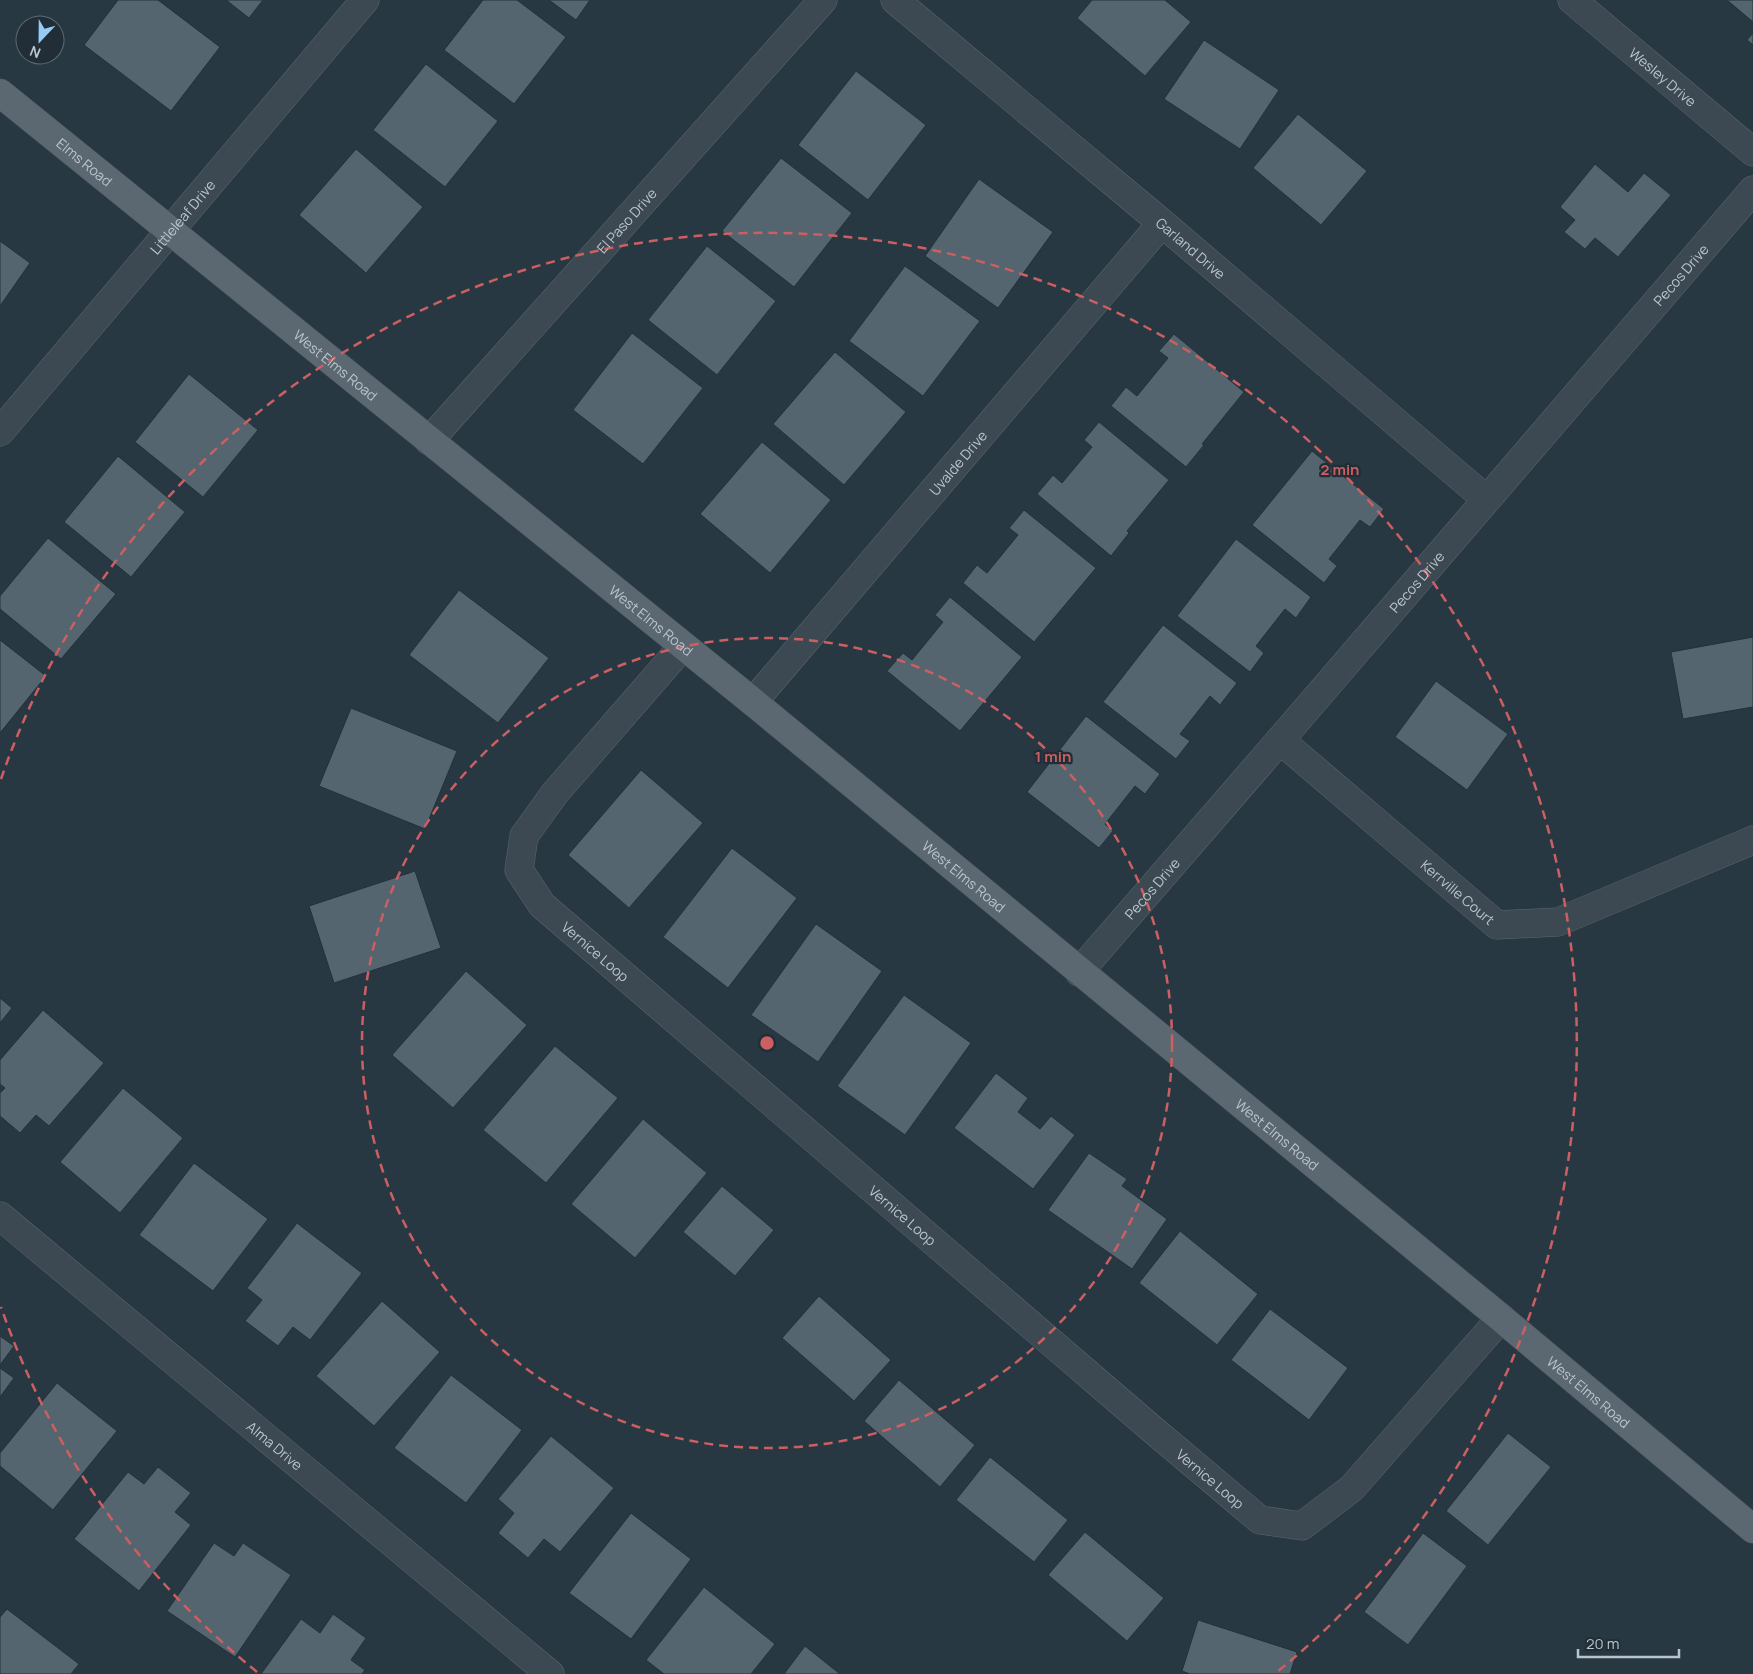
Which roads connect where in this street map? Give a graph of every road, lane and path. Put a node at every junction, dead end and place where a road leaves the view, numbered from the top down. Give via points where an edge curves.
1 (365, 0) edge
2 (823, 0) edge
3 (895, 0) edge
4 (1572, 0) edge
5 (0, 93) edge
6 (1753, 152) edge
7 (1753, 190) edge
8 (1162, 223) junction
9 (169, 232) junction
10 (0, 432) edge
11 (429, 441) junction
12 (1486, 499) junction
13 (683, 646) junction
14 (753, 702) junction
15 (1280, 740) junction
16 (1753, 840) edge
17 (1079, 972) junction
18 (0, 1216) edge
19 (1501, 1318) junction
20 (1753, 1529) edge
21 (550, 1674) edge

1 - 9 street, Littleleaf Drive
2 - 11 street, El Paso Drive
3 - 8 street, Garland Drive
4 - 6 street, Wesley Drive
5 - 9 main road, Elms Road
7 - 12 street, Pecos Drive
8 - 12 street, Garland Drive
8 - 14 street, Uvalde Drive
9 - 10 street, Littleleaf Drive
9 - 11 main road, West Elms Road
11 - 13 main road, West Elms Road
12 - 15 street, Pecos Drive
13 - 14 main road, West Elms Road
13 - 19 street, Vernice Loop via 555,793 524,836 519,870 542,905 1260,1520 1302,1526 1352,1488
14 - 17 main road, West Elms Road
15 - 16 street, Kerrville Court via 1497,925 1558,922
15 - 17 street, Pecos Drive
17 - 19 main road, West Elms Road
18 - 21 street, Alma Drive
19 - 20 main road, West Elms Road

